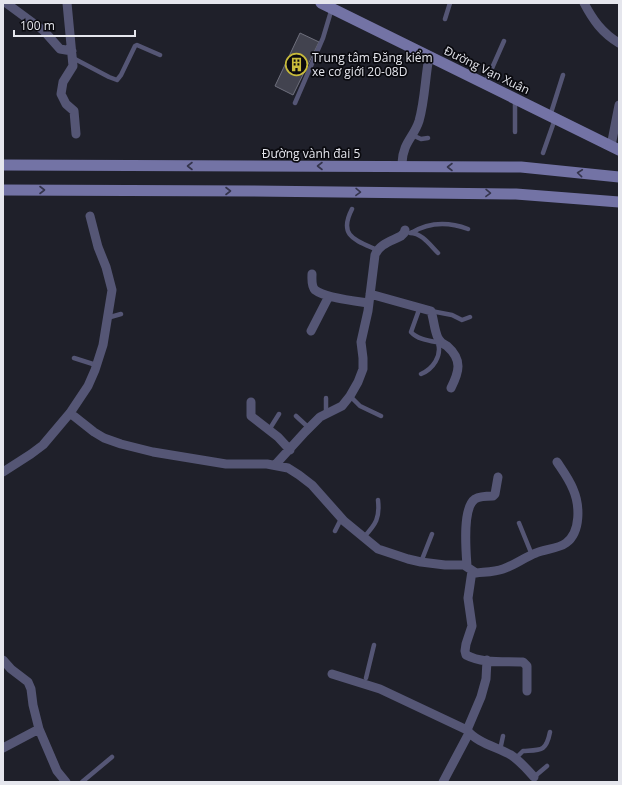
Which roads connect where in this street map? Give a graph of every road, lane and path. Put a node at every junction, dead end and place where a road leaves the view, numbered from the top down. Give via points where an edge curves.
1 (6, 3) edge
2 (67, 3) edge
3 (321, 3) edge
4 (450, 3) edge
5 (584, 3) edge
6 (332, 8) junction
7 (445, 19) dead end
8 (504, 41) dead end
9 (619, 43) edge
10 (73, 54) junction
11 (160, 55) dead end
12 (429, 56) junction
13 (563, 75) dead end
14 (486, 84) junction
15 (516, 99) junction
16 (295, 103) dead end
17 (619, 105) edge
18 (552, 117) junction
19 (516, 132) dead end
20 (76, 134) dead end
21 (412, 135) junction
22 (428, 138) dead end
23 (615, 148) edge
24 (543, 154) dead end
25 (402, 163) dead end
26 (3, 165) edge
27 (619, 177) edge
28 (3, 190) edge
29 (619, 202) edge
30 (352, 209) dead end
31 (90, 216) dead end
32 (468, 229) dead end
33 (407, 232) junction
34 (377, 250) junction
35 (438, 253) dead end
36 (312, 274) dead end
37 (329, 296) junction
38 (369, 299) junction
39 (420, 307) junction
40 (431, 311) junction
41 (121, 314) dead end
42 (470, 317) dead end
43 (107, 318) junction
44 (311, 331) dead end
45 (440, 343) junction
46 (74, 358) dead end
47 (96, 365) junction
48 (422, 374) dead end
49 (451, 388) dead end
50 (350, 396) junction
51 (326, 398) dead end
52 (251, 402) dead end
53 (70, 413) junction
54 (279, 414) dead end
55 (326, 414) junction
56 (296, 416) dead end
57 (381, 416) dead end
58 (309, 428) junction
59 (269, 430) junction
60 (290, 450) junction
61 (557, 462) dead end
62 (276, 464) junction
63 (4, 471) edge
64 (498, 477) dead end
65 (378, 500) dead end
66 (341, 519) junction
67 (519, 523) dead end
68 (335, 531) dead end
69 (432, 534) dead end
70 (364, 537) junction
71 (532, 555) junction
72 (421, 562) junction
73 (469, 568) junction
74 (374, 645) dead end
75 (3, 660) edge
76 (487, 660) junction
77 (332, 674) dead end
78 (365, 681) junction
79 (527, 691) dead end
80 (39, 729) junction
81 (468, 731) junction
82 (550, 732) dead end
83 (504, 736) dead end
84 (3, 748) edge
85 (500, 750) junction
86 (112, 757) dead end
87 (515, 759) junction
88 (546, 766) dead end
89 (534, 777) joint
90 (66, 782) edge
91 (82, 782) edge
92 (443, 782) edge

1 - 10 street via 44,31 60,49
2 - 10 street
3 - 6 main road, Đường Vạn Xuân
4 - 7 lane
5 - 9 street via 600,29
6 - 12 main road, Đường Vạn Xuân
6 - 16 lane via 323,38
8 - 14 lane
10 - 11 lane via 109,78 118,80 135,46
10 - 20 street via 73,66 63,82 61,94 66,104 74,111
12 - 14 main road, Đường Vạn Xuân
12 - 21 street via 419,122
13 - 18 lane
14 - 15 main road, Đường Vạn Xuân
15 - 18 main road, Đường Vạn Xuân
15 - 19 lane
17 - 23 street
18 - 23 main road, Đường Vạn Xuân
18 - 24 lane
21 - 22 lane via 421,139
21 - 25 street via 403,154
27 -> 26 main road, Đường vành đai 5 via 521,167
28 -> 29 main road via 516,194
30 - 34 lane via 347,218 348,232 358,241
31 - 43 street via 112,290
32 - 33 lane via 450,224 429,225
33 - 34 street
33 - 35 lane via 422,236
34 - 38 street
36 - 37 street via 316,290
37 - 38 street via 338,299
37 - 44 street
38 - 39 street
38 - 50 street via 361,342 363,369
39 - 40 street
39 - 45 lane via 412,334
40 - 42 lane via 443,312 462,320
40 - 45 street
41 - 43 lane
43 - 47 street via 103,345
45 - 48 lane via 438,357 429,371
45 - 49 street via 453,352 457,361 457,376
46 - 47 lane
47 - 53 street via 88,386
50 - 55 street via 342,406
50 - 57 lane via 360,406
51 - 55 lane
52 - 59 street via 251,416
53 - 62 street via 104,438 153,452 226,464
53 - 63 street via 43,445
54 - 59 lane
55 - 58 street
56 - 58 lane
58 - 60 street
59 - 60 street
60 - 62 street
61 - 71 street via 573,490 578,521 574,534 564,544
62 - 66 street via 288,468 312,485
64 - 73 street via 493,496 477,498 470,505 466,530
65 - 70 lane via 380,510 377,520
66 - 68 lane
66 - 70 street
67 - 71 lane
69 - 72 lane
70 - 72 street via 378,549
71 - 73 street via 501,570 476,573
72 - 73 street via 460,564
73 - 76 street via 468,598 472,626 465,651 470,657
74 - 78 lane
75 - 80 street via 28,682
76 - 79 street via 523,662 526,666
76 - 81 street via 486,680
77 - 78 street
78 - 81 street
80 - 84 street
80 - 90 street via 57,771
81 - 85 street
81 - 92 street
82 - 87 lane via 547,746 523,751
83 - 85 lane
85 - 87 street
86 - 91 lane
87 - 89 street
88 - 89 lane

